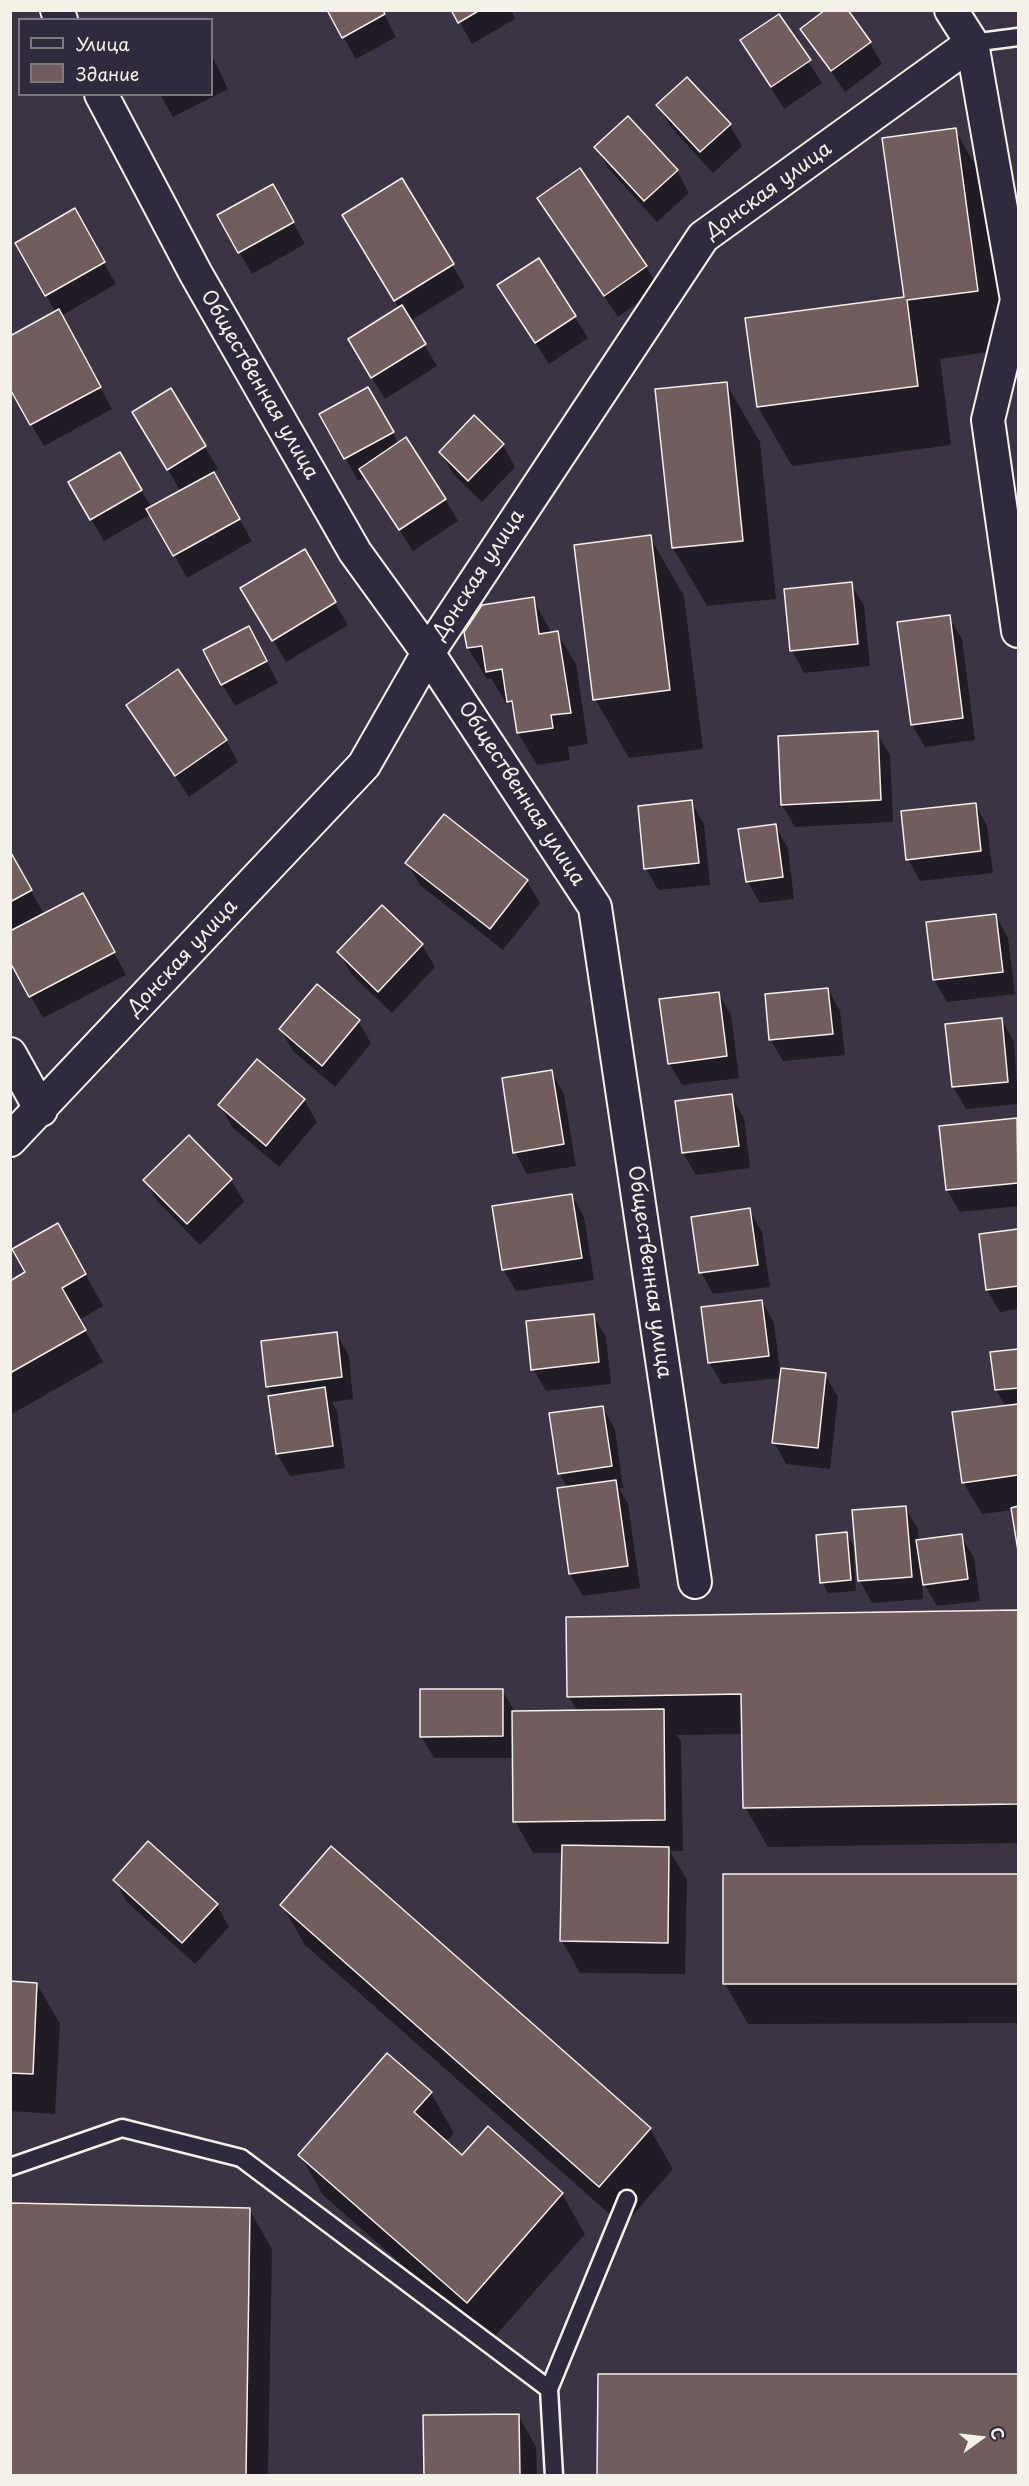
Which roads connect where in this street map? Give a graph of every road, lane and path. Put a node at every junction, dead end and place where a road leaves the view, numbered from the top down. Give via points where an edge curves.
1 (951, 10) edge
2 (1018, 37) edge
3 (972, 43) junction
4 (101, 96) edge
5 (1018, 631) edge
6 (428, 653) junction
7 (10, 1054) edge
8 (41, 1110) junction
9 (10, 1140) edge
10 (695, 1582) dead end
11 (10, 2167) edge
12 (627, 2199) dead end
13 (549, 2389) junction
14 (554, 2475) edge

1 - 3 street
2 - 3 lane
3 - 5 street via 1017,300 988,420
3 - 6 street, Донская улица via 703,237
4 - 6 street, Общественная улица via 196,274 349,542
6 - 8 street, Донская улица via 364,765
6 - 10 street, Общественная улица via 595,907
7 - 8 street
8 - 9 street, Донская улица
11 - 13 lane via 122,2128 241,2158
12 - 13 lane
13 - 14 lane

